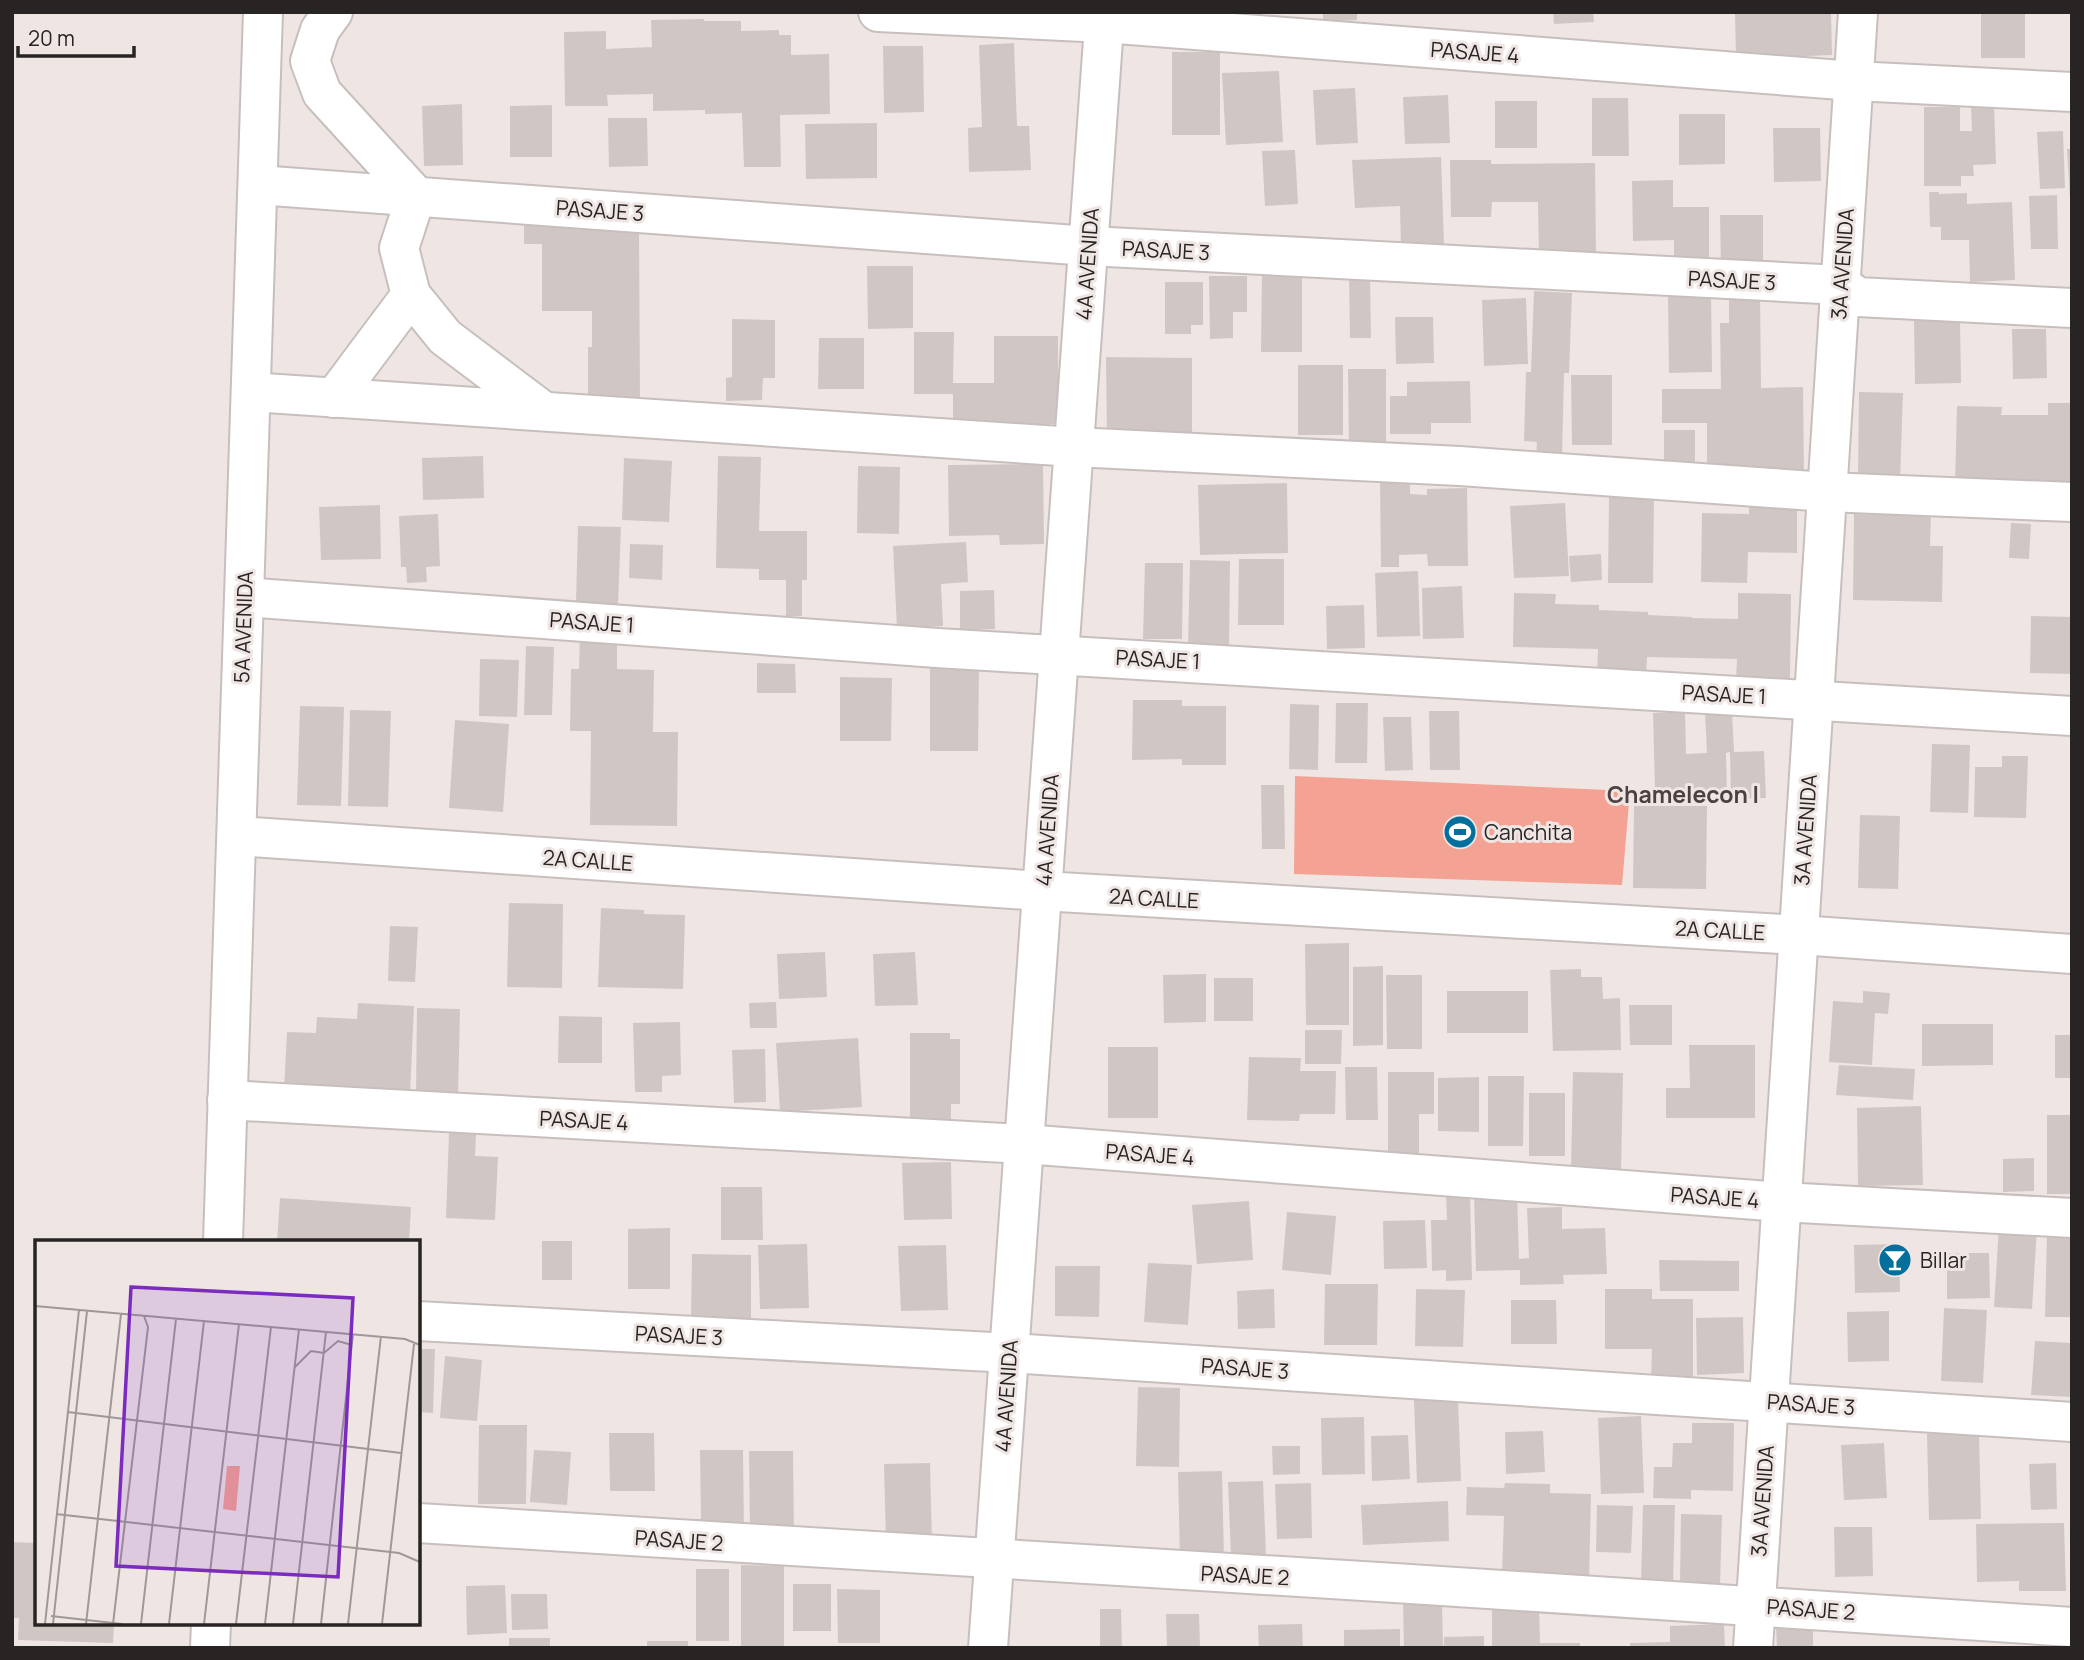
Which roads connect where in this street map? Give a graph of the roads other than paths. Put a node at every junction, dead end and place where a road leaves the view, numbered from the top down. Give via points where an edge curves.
1 (263, 12) edge
2 (333, 12) edge
3 (878, 12) edge
4 (1858, 12) edge
5 (1105, 18) edge
6 (1854, 81) junction
7 (2072, 92) edge
8 (258, 185) junction
9 (416, 196) junction
10 (1088, 246) junction
11 (1840, 285) junction
12 (411, 295) junction
13 (2072, 308) edge
14 (251, 392) junction
15 (334, 398) junction
16 (543, 411) junction
17 (1074, 447) junction
18 (1827, 492) junction
19 (2072, 502) edge
20 (244, 597) junction
21 (1060, 653) junction
22 (1814, 699) junction
23 (2072, 716) edge
24 (237, 836) junction
25 (1042, 891) junction
26 (1799, 934) junction
27 (2072, 954) edge
28 (228, 1100) junction
29 (1024, 1144) junction
30 (1782, 1202) junction
31 (2072, 1218) edge
32 (223, 1240) edge
33 (420, 1321) edge
34 (1010, 1353) junction
35 (1769, 1402) junction
36 (2072, 1422) edge
37 (420, 1523) edge
38 (995, 1560) junction
39 (1756, 1605) junction
40 (211, 1625) edge
41 (2072, 1627) edge
42 (210, 1648) edge
43 (988, 1648) edge
44 (1753, 1648) edge

1 - 8 street, 5A AVENIDA
2 - 9 street via 320,30 310,61 322,93
3 - 5 street, PASAJE 4
4 - 6 street, 3A AVENIDA
5 - 6 street, PASAJE 4
5 - 10 street, 4A AVENIDA
6 - 7 street, PASAJE 4
6 - 11 street, 3A AVENIDA
8 - 9 street, PASAJE 3
8 - 14 street, 5A AVENIDA
9 - 10 street, PASAJE 3
9 - 12 street via 399,248
10 - 11 street, PASAJE 3
10 - 17 street, 4A AVENIDA
11 - 13 street, PASAJE 3 via 1858,297
11 - 18 street, 3A AVENIDA
12 - 15 street
12 - 16 street via 445,337
14 - 15 street
14 - 20 street, 5A AVENIDA
15 - 16 street
16 - 17 street
17 - 18 street via 1460,466
17 - 21 street, 4A AVENIDA
18 - 19 street
18 - 22 street, 3A AVENIDA
20 - 21 street, PASAJE 1
20 - 24 street, 5A AVENIDA
21 - 22 street, PASAJE 1
21 - 25 street, 4A AVENIDA
22 - 23 street, PASAJE 1
22 - 26 street, 3A AVENIDA
24 - 25 street, 2A CALLE
24 - 28 street, 5A AVENIDA
25 - 26 street, 2A CALLE
25 - 29 street, 4A AVENIDA
26 - 27 street, 2A CALLE
26 - 30 street, 3A AVENIDA
28 - 29 street, PASAJE 4
28 - 32 street, 5A AVENIDA
29 - 30 street, PASAJE 4
29 - 34 street, 4A AVENIDA
30 - 31 street, PASAJE 4
30 - 35 street, 3A AVENIDA
33 - 34 street, PASAJE 3
34 - 35 street, PASAJE 3
34 - 38 street, 4A AVENIDA
35 - 36 street, PASAJE 3
35 - 39 street, 3A AVENIDA
37 - 38 street, PASAJE 2
38 - 39 street, PASAJE 2
38 - 43 street, 4A AVENIDA
39 - 41 street, PASAJE 2
39 - 44 street, 3A AVENIDA
40 - 42 street

